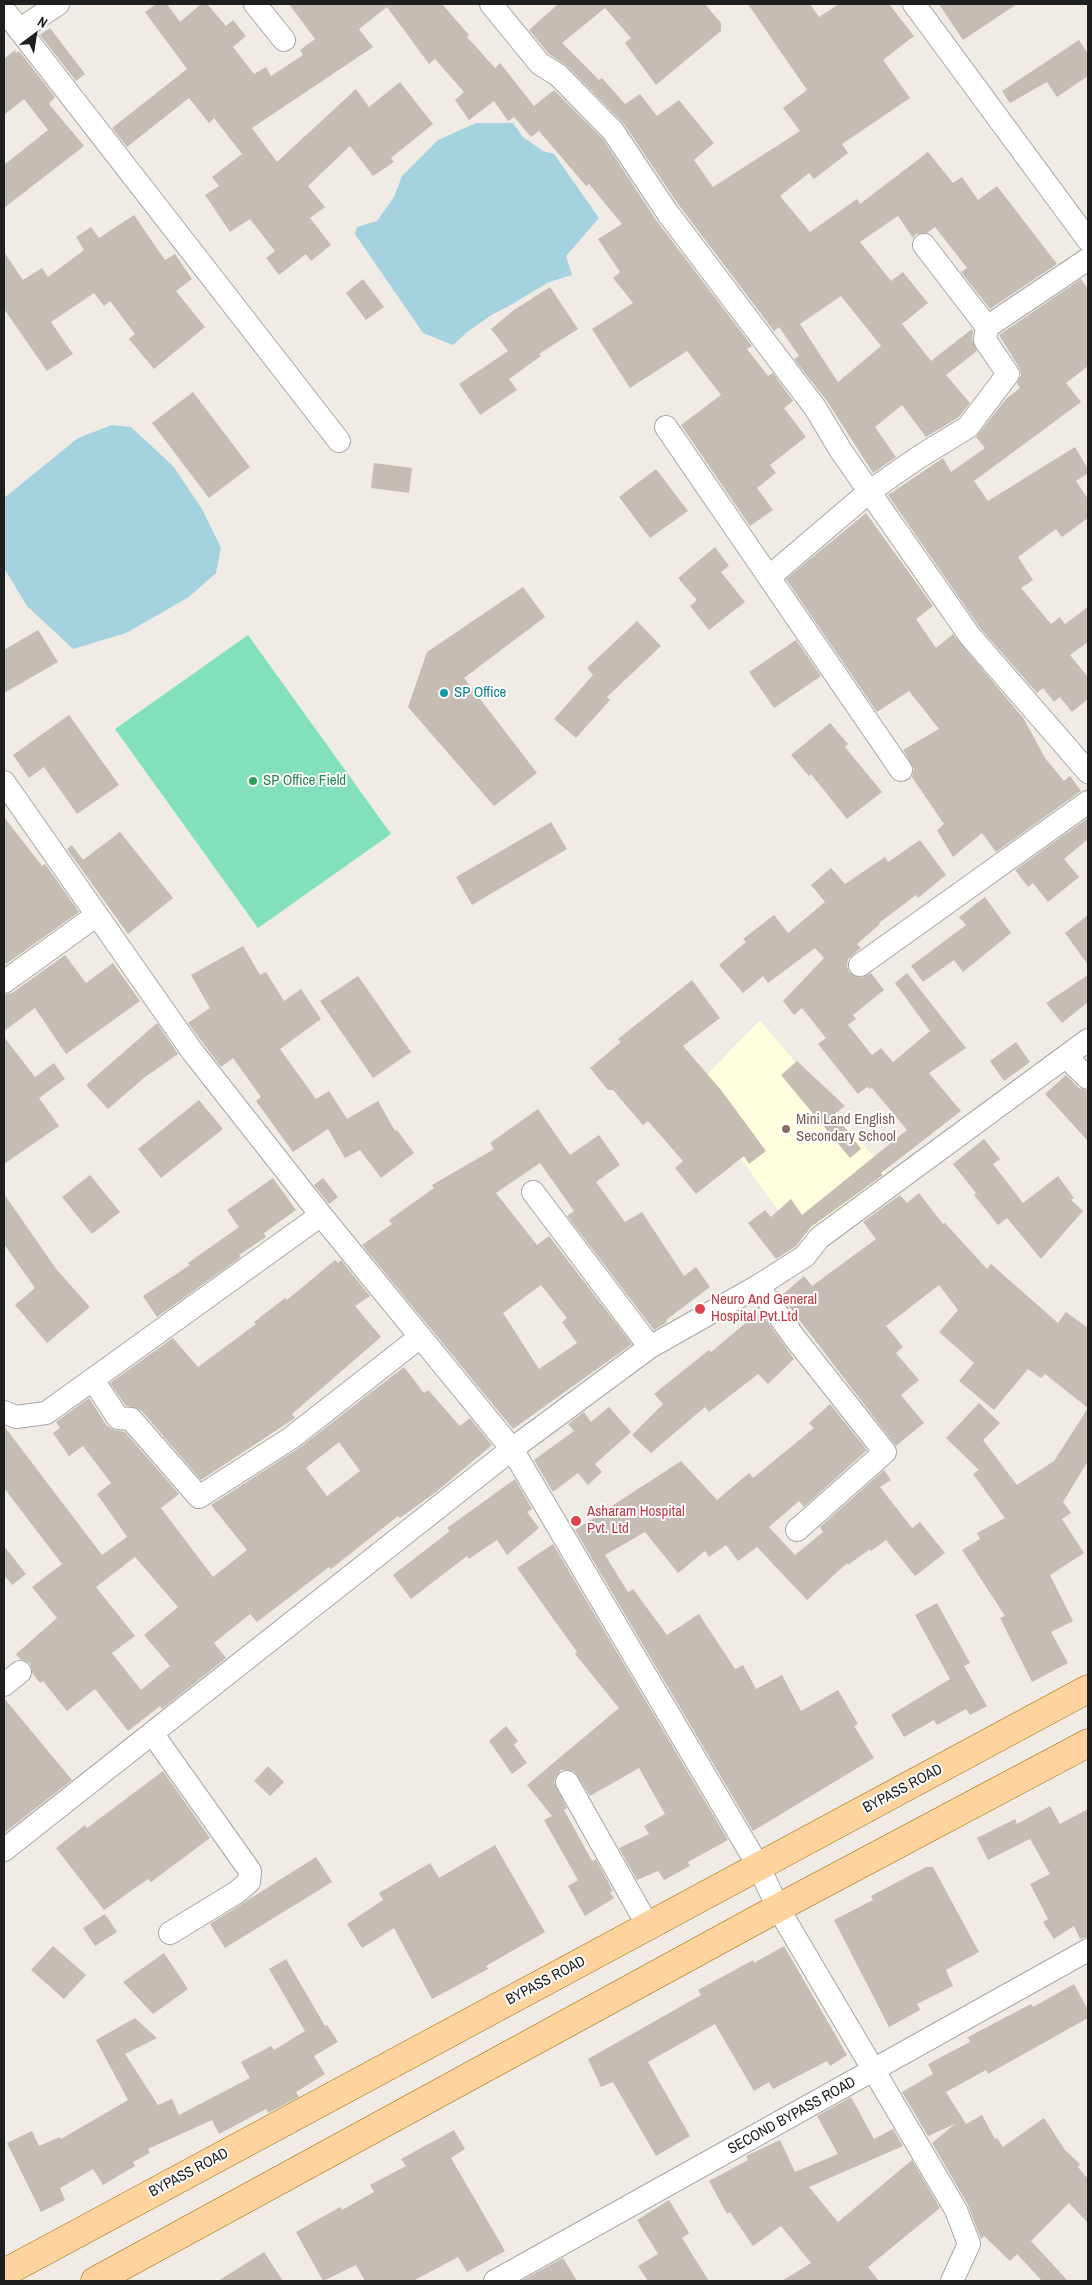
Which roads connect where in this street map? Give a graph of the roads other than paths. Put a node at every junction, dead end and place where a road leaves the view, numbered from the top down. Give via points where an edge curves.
1 (58, 4) edge
2 (255, 4) edge
3 (491, 4) edge
4 (914, 4) edge
5 (4, 10) edge
6 (19, 30) junction
7 (284, 40) dead end
8 (1088, 240) edge
9 (924, 245) dead end
10 (1088, 260) edge
11 (987, 327) junction
12 (666, 427) dead end
13 (339, 441) dead end
14 (870, 491) junction
15 (769, 577) junction
16 (901, 770) dead end
17 (1088, 772) edge
18 (4, 782) edge
19 (1088, 802) edge
20 (97, 914) junction
21 (860, 964) dead end
22 (4, 982) edge
23 (1088, 1040) edge
24 (1066, 1057) junction
25 (1088, 1078) edge
26 (533, 1192) dead end
27 (321, 1215) junction
28 (758, 1286) junction
29 (420, 1337) junction
30 (650, 1347) junction
31 (93, 1380) junction
32 (4, 1412) edge
33 (512, 1449) junction
34 (797, 1530) dead end
35 (1088, 1689) edge
36 (152, 1732) junction
37 (1088, 1743) edge
38 (567, 1782) dead end
39 (4, 1850) edge
40 (759, 1867) junction
41 (778, 1908) junction
42 (648, 1926) junction
43 (170, 1933) dead end
44 (1088, 1950) edge
45 (873, 2070) junction
46 (4, 2273) edge
47 (95, 2281) edge
48 (495, 2281) edge
49 (952, 2281) edge

1 - 6 street
2 - 7 street
3 - 14 street via 540,64 558,75 613,131 667,212 816,408 841,452
4 - 8 street
5 - 6 street
6 - 13 street
9 - 11 street
10 - 11 street
11 - 14 street via 985,340 1008,374 968,427
12 - 15 street
14 - 15 street
14 - 17 street via 970,636
15 - 16 street
18 - 20 street
19 - 21 street
20 - 22 street
20 - 27 street via 192,1051
23 - 24 street
24 - 25 street
24 - 28 street via 819,1238 805,1256
26 - 30 street
27 - 29 street
27 - 31 street
28 - 30 street
28 - 34 street via 885,1452
29 - 31 street via 290,1438 199,1497 131,1419 118,1418
29 - 33 street
30 - 33 street
31 - 32 street via 46,1413 16,1417
33 - 36 street
33 - 40 street
35 - 40 main road, BYPASS ROAD
36 - 39 street
36 - 43 street via 250,1871 249,1882 237,1892
37 - 41 main road
38 - 42 street
40 - 41 street
40 - 42 main road, BYPASS ROAD
41 - 45 street
41 - 47 main road
42 - 46 main road, BYPASS ROAD
44 - 45 street, SECOND BYPASS ROAD
45 - 48 street, SECOND BYPASS ROAD
45 - 49 street via 956,2210 969,2244

